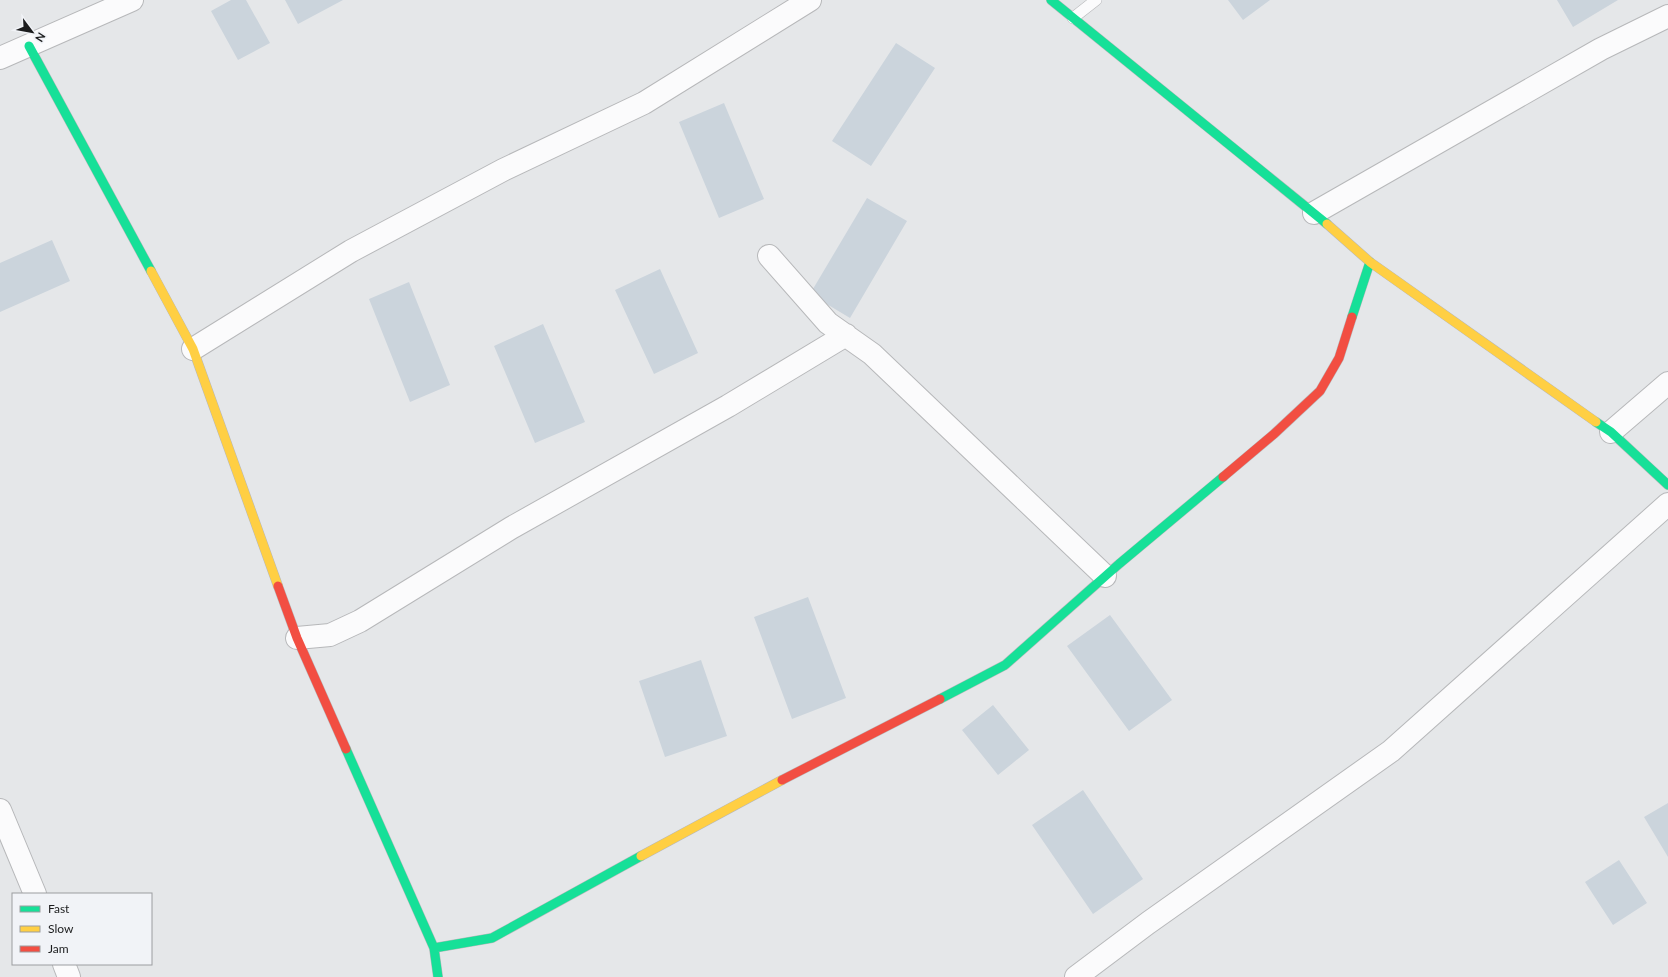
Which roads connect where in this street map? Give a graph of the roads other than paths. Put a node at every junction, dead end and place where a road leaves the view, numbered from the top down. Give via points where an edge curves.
1 (132, 0) edge
2 (810, 0) edge
3 (1051, 0) edge
4 (1096, 0) edge
5 (1668, 16) edge
6 (1073, 18) junction
7 (29, 46) junction
8 (0, 58) edge
9 (1314, 213) junction
10 (769, 256) dead end
11 (1370, 262) junction
12 (846, 335) junction
13 (193, 349) junction
14 (1668, 383) edge
15 (1611, 432) junction
16 (1668, 486) edge
17 (1668, 504) edge
18 (1105, 576) junction
19 (297, 638) junction
20 (0, 810) edge
21 (35, 893) edge
22 (434, 948) junction
23 (64, 965) edge
24 (69, 977) edge
25 (438, 977) edge
26 (1076, 977) edge

1 - 7 street
2 - 13 street via 644,104 503,170 351,251
3 - 6 street
4 - 6 lane
5 - 9 street via 1601,48
6 - 9 street
7 - 8 street
7 - 13 street
9 - 11 street
10 - 12 street via 828,323
11 - 15 street
11 - 18 street via 1339,358 1320,391 1274,434
12 - 18 street via 872,354
12 - 19 street via 728,406 511,528 360,621 330,634
13 - 19 street
14 - 15 street
15 - 16 street
17 - 26 street via 1391,751
18 - 22 street via 1005,665 710,818 492,938
19 - 22 street
20 - 21 street
22 - 25 street
23 - 24 street

